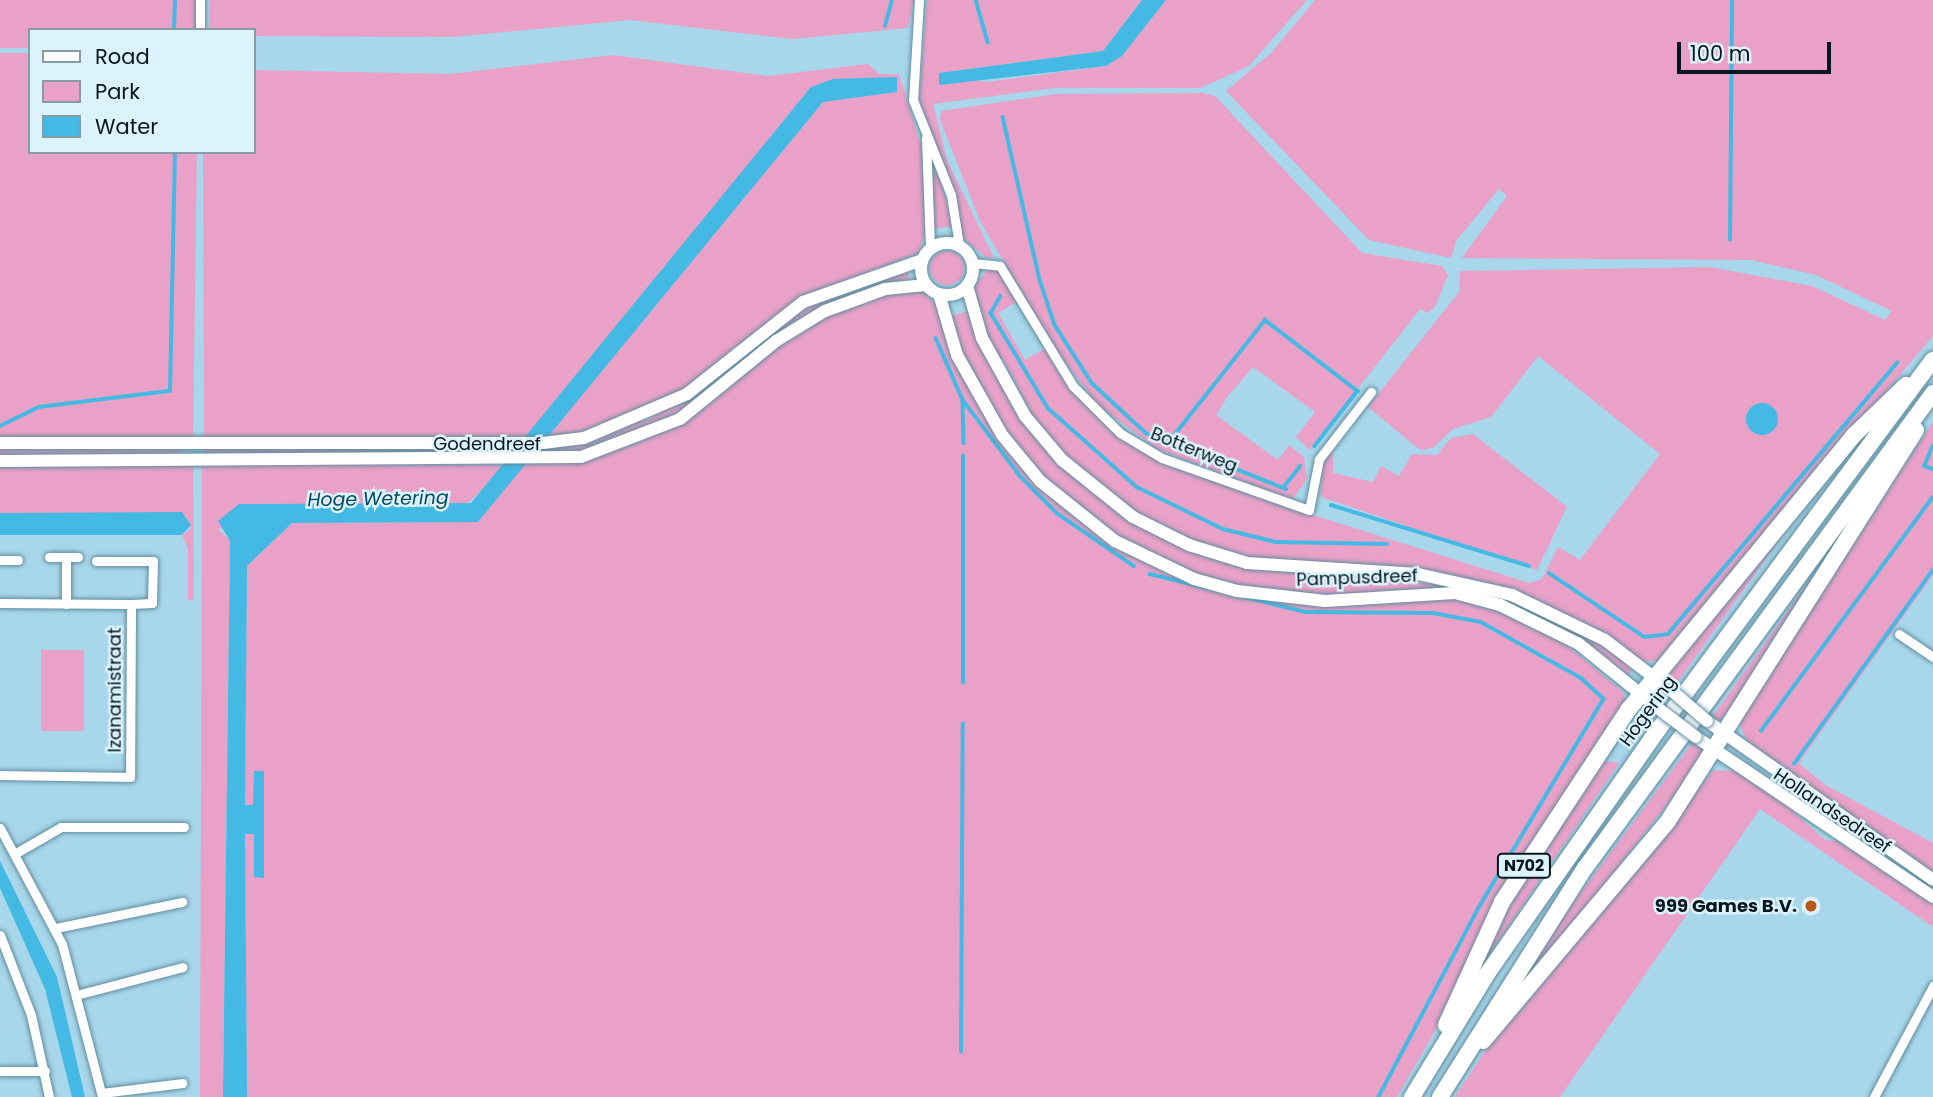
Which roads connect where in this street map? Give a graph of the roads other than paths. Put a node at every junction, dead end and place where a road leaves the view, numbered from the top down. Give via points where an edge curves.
1 (200, 0) edge
2 (919, 0) edge
3 (200, 28) edge
4 (925, 136) junction
5 (959, 245) junction
6 (926, 255) junction
7 (973, 263) junction
8 (926, 285) junction
9 (967, 286) junction
10 (939, 294) junction
11 (1930, 364) edge
12 (1371, 392) dead end
13 (1933, 395) edge
14 (0, 443) edge
15 (0, 461) edge
16 (49, 557) dead end
17 (66, 557) junction
18 (78, 557) dead end
19 (0, 560) edge
20 (18, 560) dead end
21 (96, 561) dead end
22 (0, 603) edge
23 (66, 604) junction
24 (131, 604) junction
25 (1899, 634) dead end
26 (1933, 657) edge
27 (1656, 677) junction
28 (1672, 691) joint
29 (1641, 696) junction
30 (1659, 709) joint
31 (1724, 733) junction
32 (1713, 751) junction
33 (0, 775) edge
34 (184, 827) dead end
35 (0, 828) edge
36 (16, 853) junction
37 (1933, 880) edge
38 (1933, 897) edge
39 (182, 902) dead end
40 (56, 928) junction
41 (0, 935) edge
42 (3, 948) edge
43 (183, 967) dead end
44 (1933, 986) edge
45 (80, 994) junction
46 (1436, 1053) junction
47 (0, 1071) edge
48 (45, 1071) junction
49 (1455, 1072) junction
50 (182, 1083) dead end
51 (102, 1095) edge
52 (48, 1097) edge
53 (1412, 1097) edge
54 (1440, 1097) edge
55 (1874, 1097) edge

1 - 3 street
2 - 4 street via 911,67 916,116
4 - 5 street via 951,195
4 - 6 street
5 - 6 main road
5 - 7 main road
6 - 8 main road
6 - 14 main road, Godendreef via 803,302 696,387 648,415 543,443
7 - 9 main road
7 - 12 street, Botterweg via 1000,266 1073,386 1120,433 1162,458 1309,510 1319,459
8 - 10 main road
8 - 15 main road, Godendreef via 878,291 811,318 715,396 653,433 581,457 528,462
9 - 10 main road
9 - 27 main road, Pampusdreef via 996,367 1041,438 1085,481 1157,531 1247,563 1418,574 1512,595 1596,635
10 - 29 main road, Pampusdreef via 957,355 1002,435 1050,490 1115,541 1194,579 1275,597 1325,601 1423,592 1483,599 1560,632
11 - 27 highway, N702 via 1853,436
11 - 46 highway, Hogering / N702 via 1651,738
13 - 31 highway, N702 via 1898,465 1793,616
13 - 49 highway, N702 via 1586,868
16 - 17 street
17 - 18 street
17 - 23 street
19 - 20 street
21 - 24 street via 153,561 152,603
22 - 23 street, Izanamistraat
23 - 24 street, Izanamistraat
24 - 33 street, Izanamistraat via 130,777
25 - 26 street
27 - 28 main road, Pampusdreef
27 - 29 highway, N702
28 - 31 main road, Hollandsedreef, bridge
29 - 30 main road, Pampusdreef
29 - 46 highway, N702 via 1558,810 1502,902
30 - 32 main road, Hollandsedreef, bridge
31 - 32 highway, N702
31 - 37 main road, Hollandsedreef
32 - 38 main road, Hollandsedreef
32 - 49 highway, N702 via 1632,867
34 - 36 street via 61,827
35 - 36 street
36 - 40 street
39 - 40 street
40 - 45 street
41 - 42 street
42 - 48 street
43 - 45 street
44 - 55 street
45 - 51 street
46 - 53 highway, Hogering / N702
47 - 48 street
48 - 52 street
49 - 54 highway, N702
50 - 51 street

